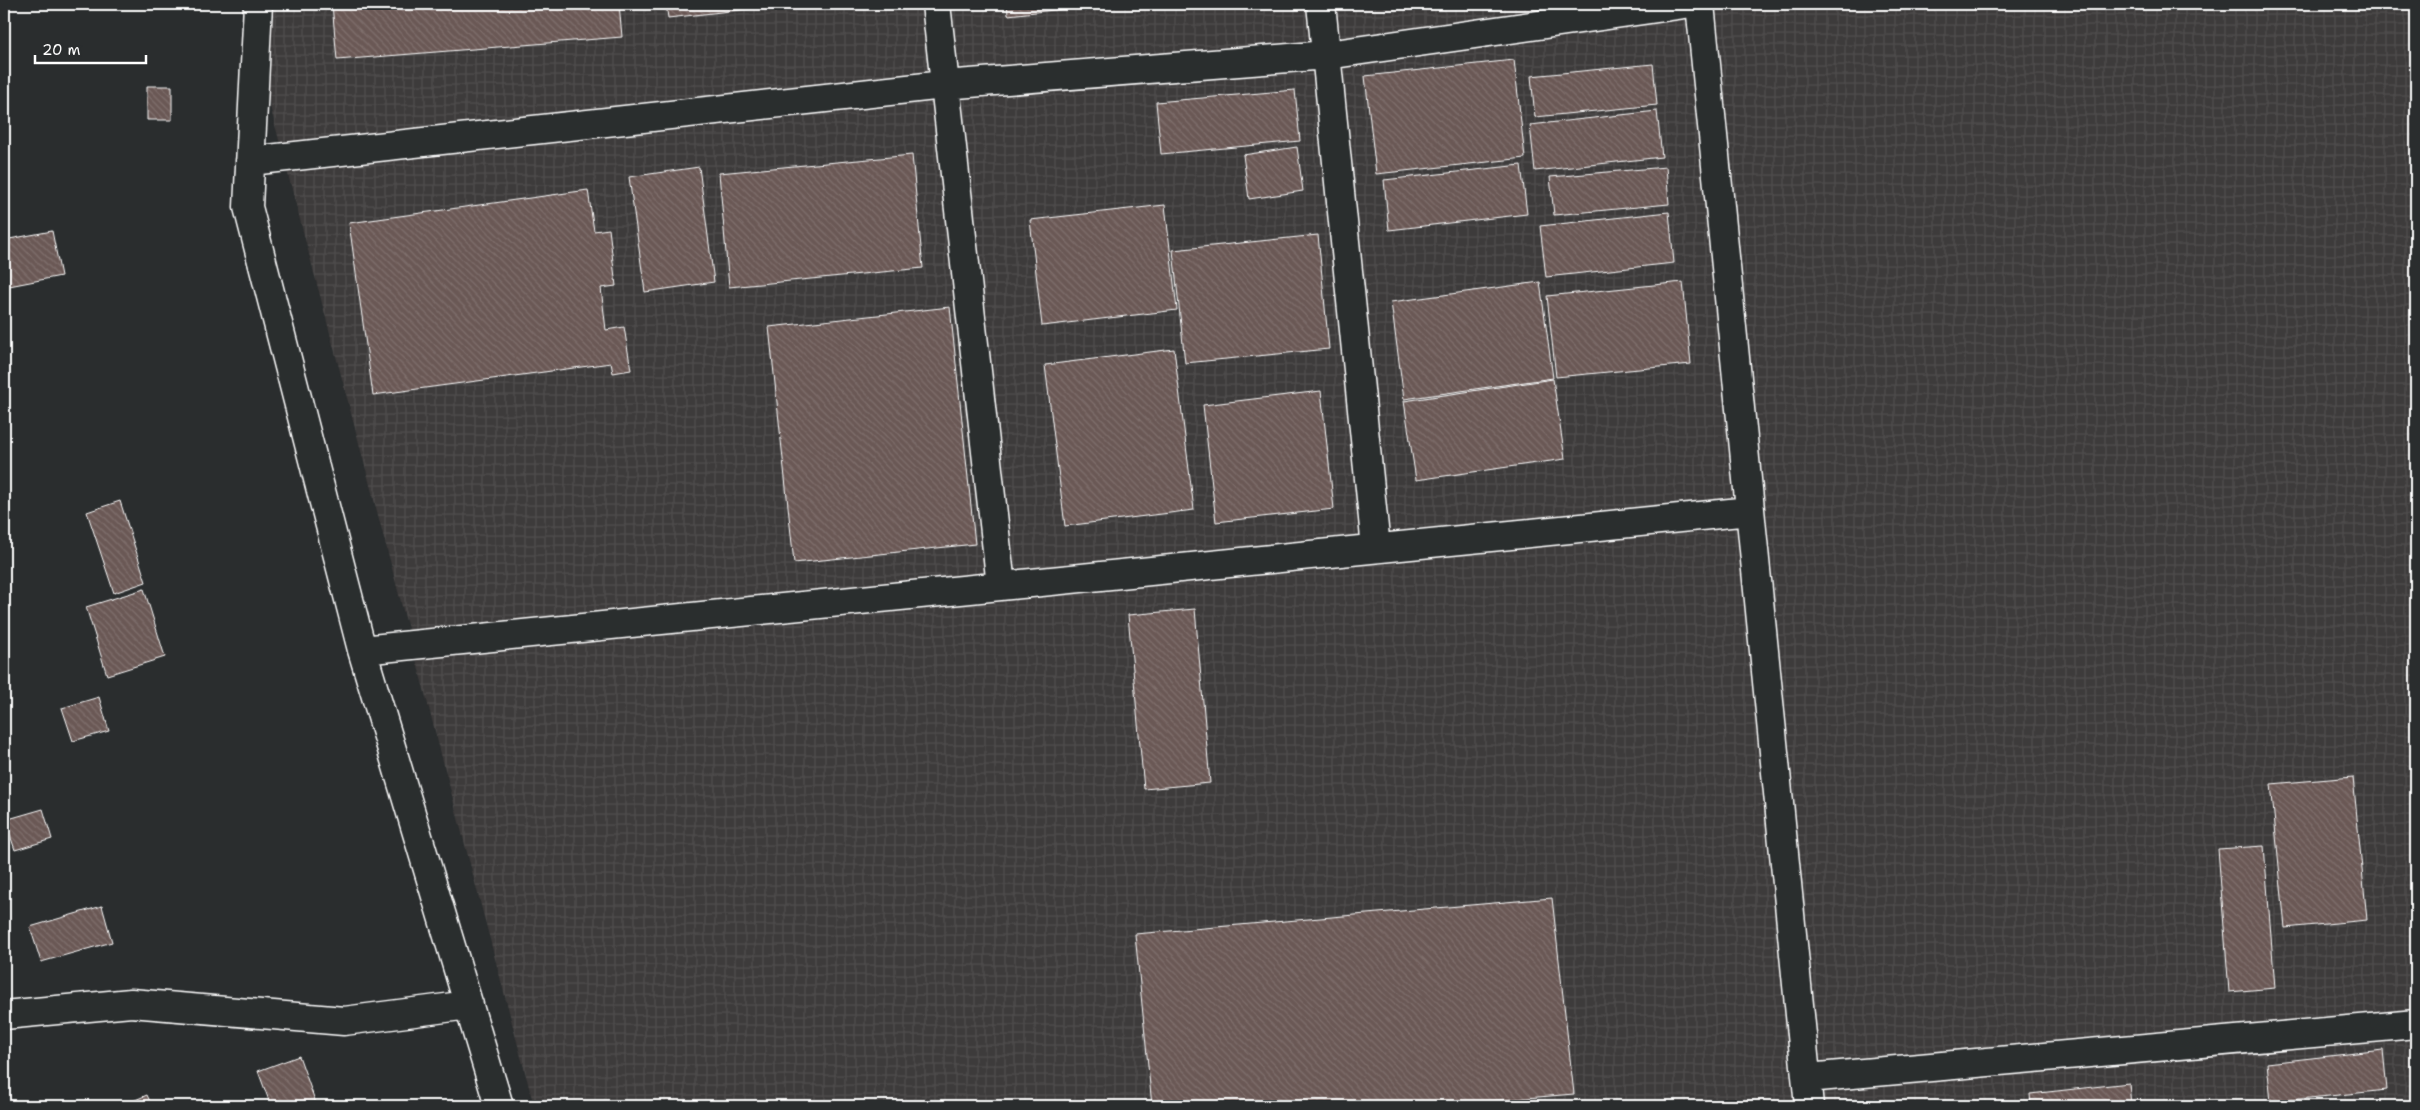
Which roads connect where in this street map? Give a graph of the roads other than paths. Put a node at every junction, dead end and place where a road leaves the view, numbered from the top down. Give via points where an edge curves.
1 (258, 4) edge
2 (936, 4) edge
3 (1321, 4) edge
4 (1686, 4) edge
5 (1700, 4) edge
6 (1327, 55) junction
7 (944, 85) junction
8 (250, 161) junction
9 (1750, 511) junction
10 (1376, 548) junction
11 (1001, 586) junction
12 (362, 650) junction
13 (469, 1005) junction
14 (4, 1015) edge
15 (2416, 1024) edge
16 (1807, 1078) junction
17 (499, 1106) edge
18 (1809, 1106) edge

1 - 8 street
2 - 7 street
3 - 6 street
4 - 6 street
5 - 9 street
6 - 7 street
6 - 10 street
7 - 8 street
7 - 11 street
8 - 12 street via 248,207
9 - 10 street
9 - 16 street
10 - 11 street
11 - 12 street
12 - 13 street
13 - 14 street via 344,1021 131,1004
13 - 17 street
15 - 16 street
16 - 18 street

